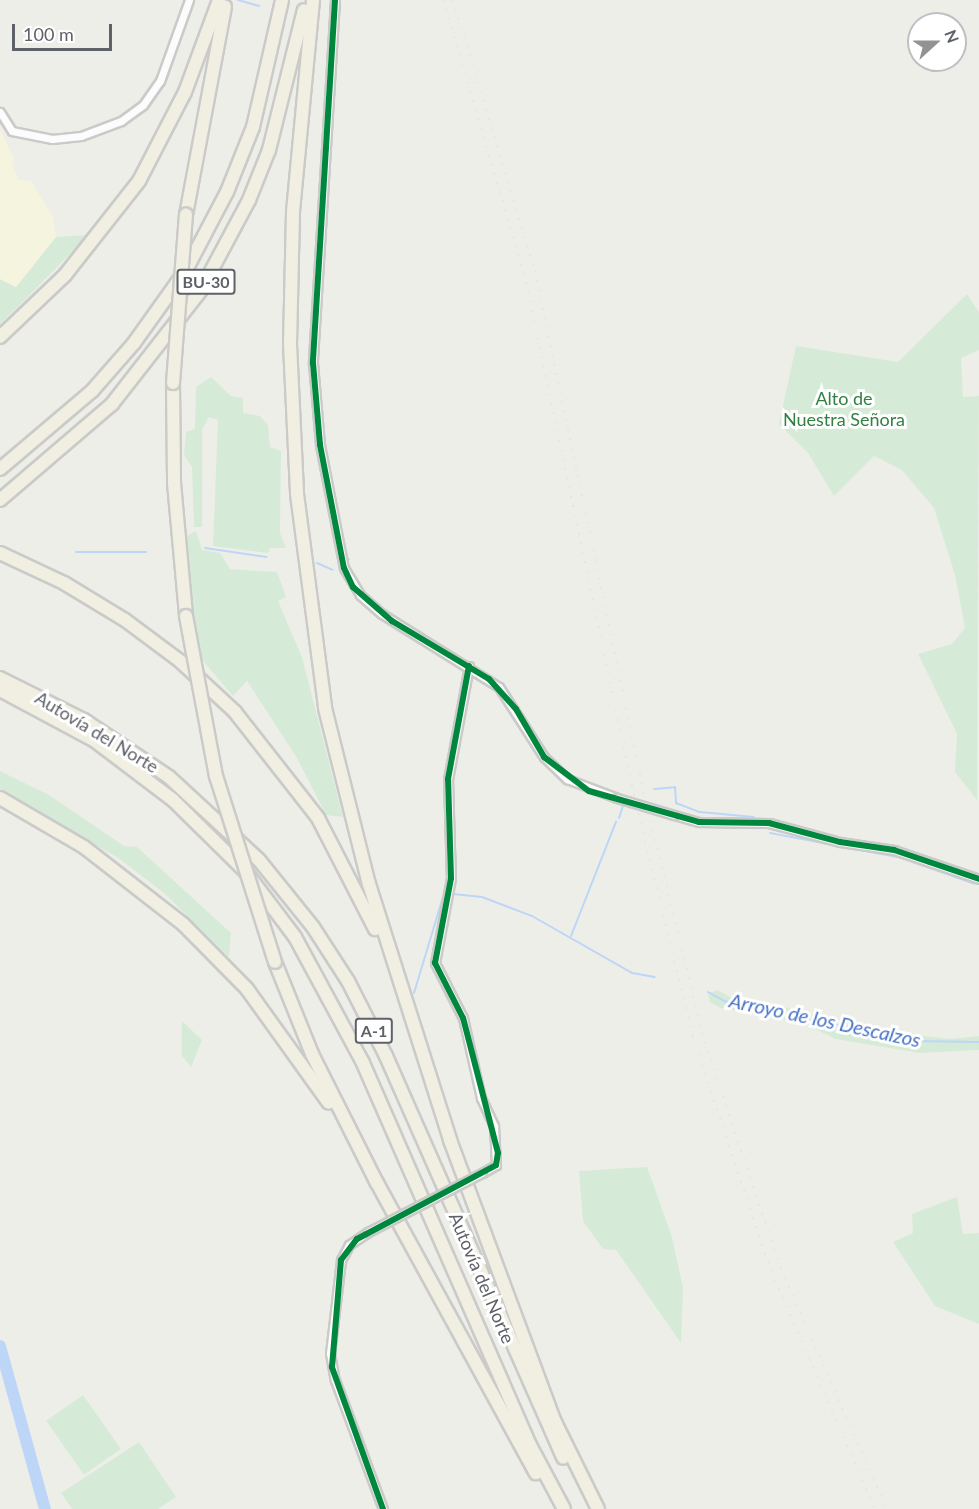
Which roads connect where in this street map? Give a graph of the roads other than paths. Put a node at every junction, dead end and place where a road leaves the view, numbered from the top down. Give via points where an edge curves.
1 (189, 0) edge
2 (219, 0) edge
3 (226, 0) edge
4 (282, 0) edge
5 (306, 0) edge
6 (312, 0) edge
7 (335, 0) edge
8 (0, 112) edge
9 (0, 337) edge
10 (0, 470) edge
11 (0, 500) edge
12 (0, 553) edge
13 (469, 666) junction
14 (0, 678) edge
15 (0, 690) edge
16 (0, 798) edge
17 (979, 879) edge
18 (450, 1140) junction
19 (377, 1184) junction
20 (383, 1509) edge
21 (556, 1509) edge
22 (564, 1509) edge
23 (591, 1509) edge
24 (598, 1509) edge

1 - 8 street via 160,81 143,105 121,121 81,136 52,138 12,131
2 - 9 highway via 185,92 139,181 65,275
3 - 19 highway, bridge via 186,215 173,383 174,483 186,616 216,776 274,962 312,1054
4 - 10 highway, BU-30 via 253,127 227,192 186,270 134,343 92,391
5 - 11 highway, BU-30 via 292,75 269,150 249,200 201,290 112,404
6 - 18 highway via 293,213 290,313 294,452 306,579 342,784
7 - 13 street via 313,363 316,419 340,551 347,578 367,602
12 - 18 highway via 64,583 151,638 235,712 288,776 336,846 369,913
13 - 17 street, bridge via 499,687 544,757 567,779 699,822 769,823 840,842 894,850
13 - 20 street, bridge via 448,778 451,878 435,963 463,1018 481,1098 494,1126 496,1165 368,1232 349,1245 341,1260 330,1353 334,1380
14 - 23 highway, Autovía del Norte / A-1 via 84,720 169,777 259,860 313,927 353,991 386,1056 532,1395
15 - 22 highway, Autovía del Norte / A-1 via 95,741 173,800 246,872 295,937 363,1063 530,1445
16 - 19 highway via 118,870 210,949 285,1038
18 - 24 highway via 555,1422
19 - 21 highway

